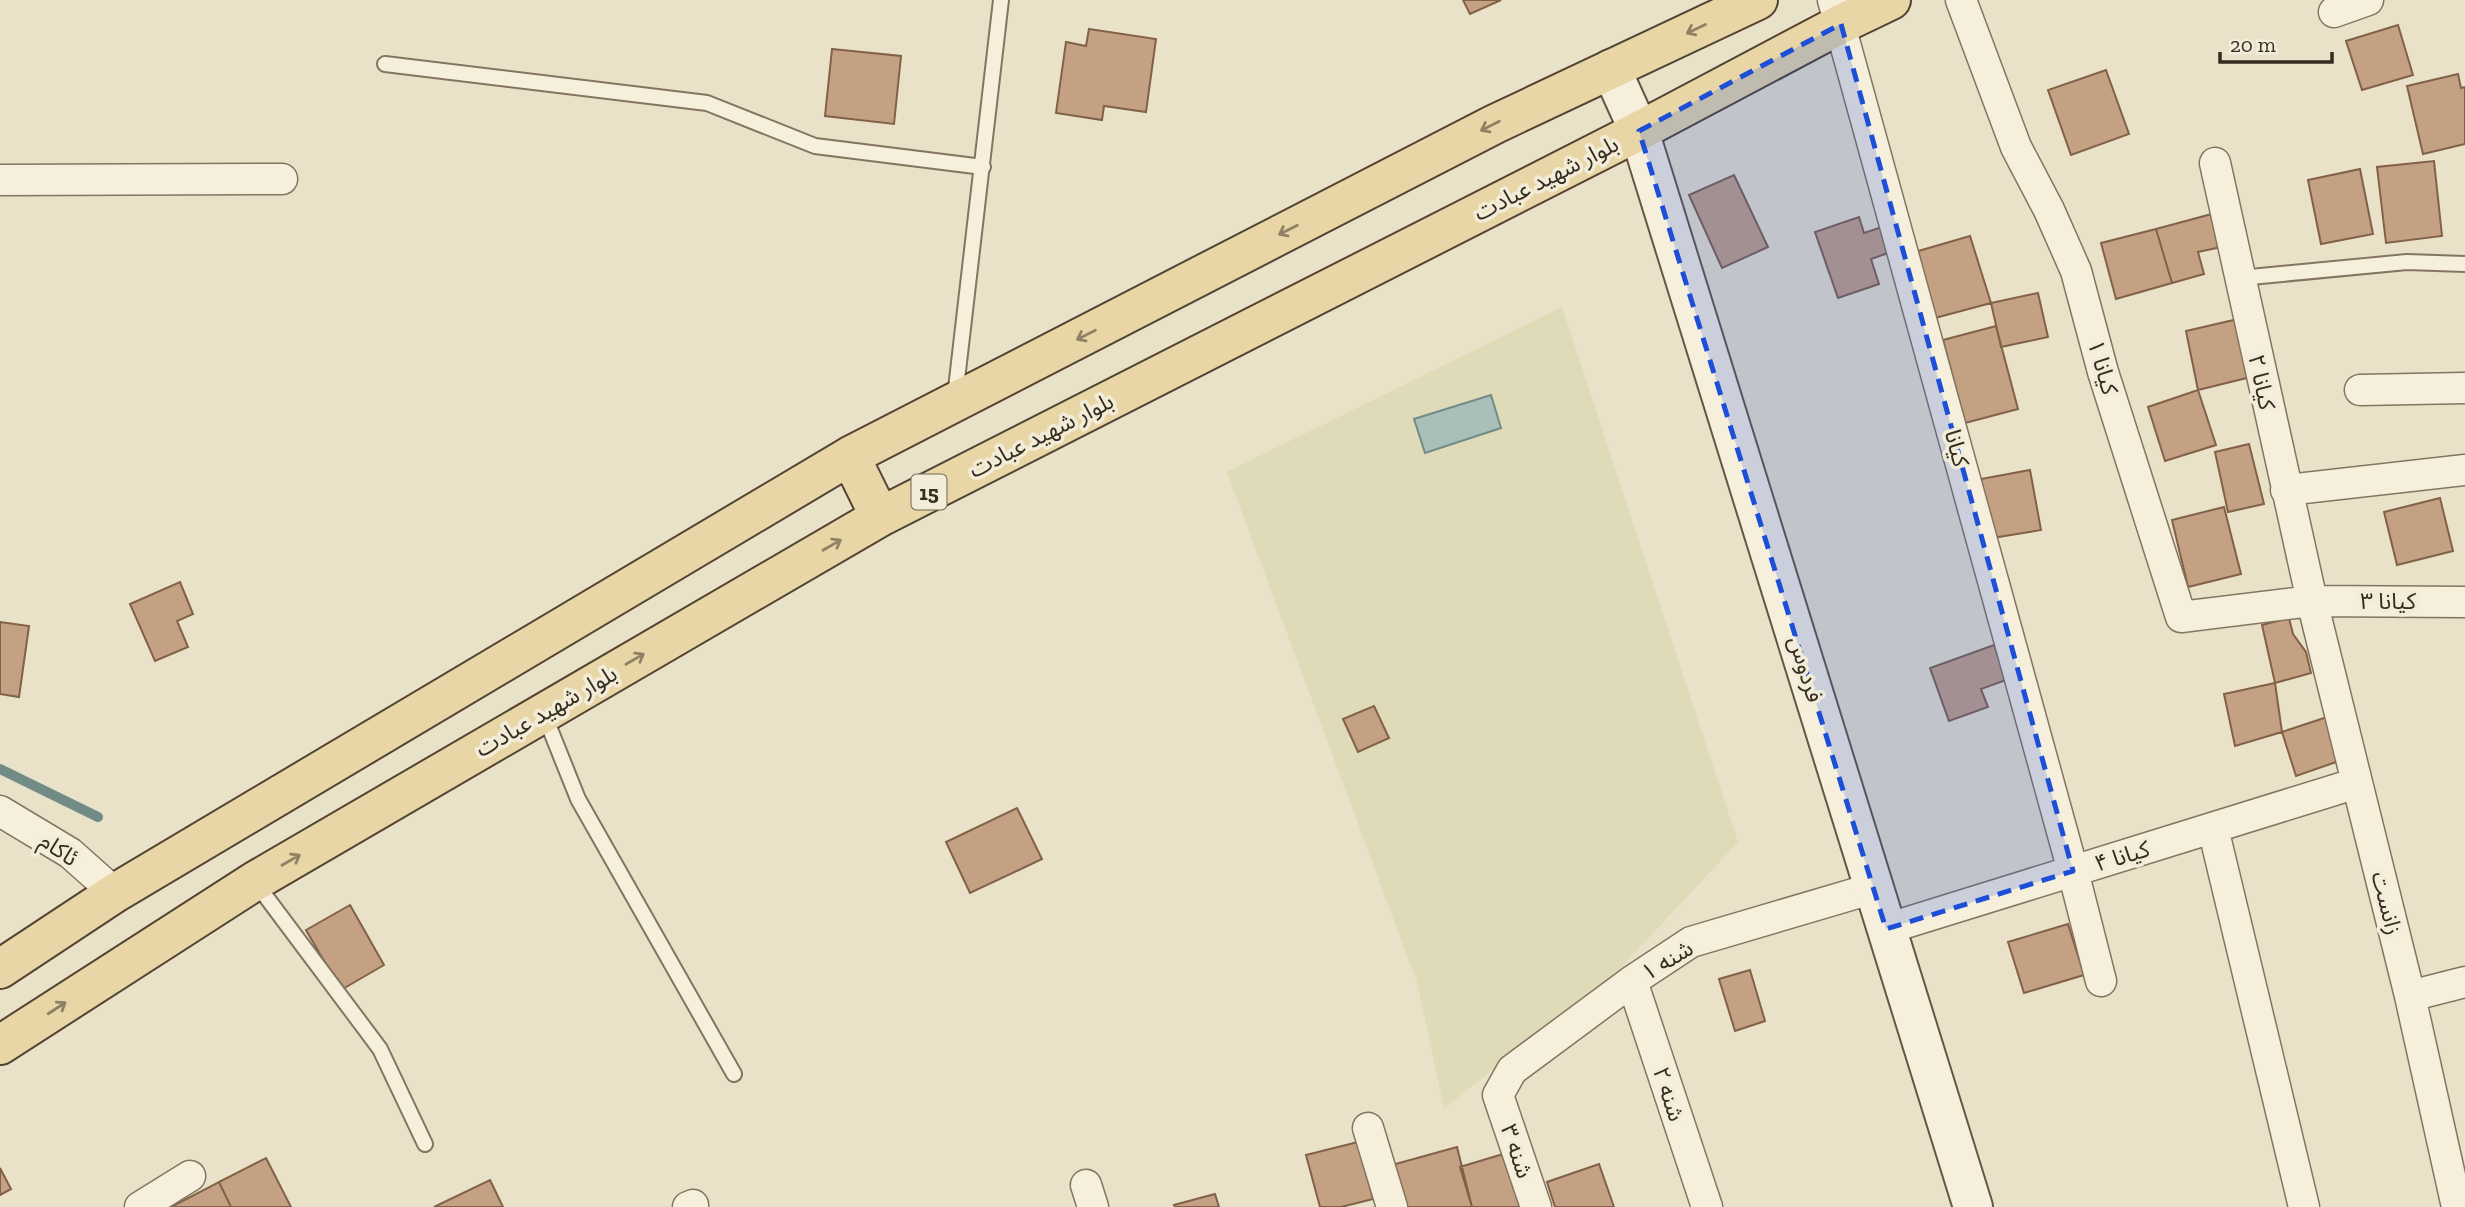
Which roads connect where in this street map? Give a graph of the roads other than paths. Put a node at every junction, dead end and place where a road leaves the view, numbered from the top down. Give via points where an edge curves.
1 (1001, 0) edge
2 (1758, 0) edge
3 (1891, 0) edge
4 (1961, 0) edge
5 (2368, 0) edge
6 (1837, 12) edge
7 (2334, 12) dead end
8 (385, 64) dead end
9 (1611, 69) junction
10 (1639, 131) junction
11 (2215, 163) dead end
12 (983, 167) junction
13 (282, 179) dead end
14 (0, 180) edge
15 (2465, 264) edge
16 (2239, 278) junction
17 (2465, 388) edge
18 (2360, 390) dead end
19 (954, 402) junction
20 (850, 456) junction
21 (2465, 471) edge
22 (2286, 490) junction
23 (880, 517) junction
24 (2312, 601) junction
25 (2465, 601) edge
26 (544, 712) junction
27 (2357, 783) junction
28 (0, 811) edge
29 (2213, 828) junction
30 (2073, 872) junction
31 (255, 881) junction
32 (1874, 888) junction
33 (115, 893) junction
34 (1886, 929) junction
35 (0, 969) edge
36 (1632, 981) junction
37 (2101, 981) dead end
38 (2465, 982) edge
39 (2410, 996) junction
40 (0, 1045) edge
41 (734, 1074) dead end
42 (1498, 1095) joint
43 (1368, 1128) dead end
44 (425, 1144) dead end
45 (190, 1176) dead end
46 (140, 1207) edge
47 (1392, 1207) edge
48 (1536, 1207) edge
49 (1707, 1207) edge
50 (1973, 1207) edge
51 (2304, 1207) edge
52 (2457, 1207) edge

1 - 12 lane
2 -> 9 main road
3 - 6 main road, بلوار شهید عبادت / 15
4 - 24 street, کیانا ۱ via 2015,147 2076,271 2181,617
5 - 7 street
6 - 10 main road, بلوار شهید عبادت / 15
6 - 30 street, کیانا
8 - 12 lane via 707,103 814,146
9 - 10 street, فردوس
9 -> 19 main road via 1482,130
10 - 23 main road, بلوار شهید عبادت / 15
10 - 32 street, فردوس
11 - 16 street, کیانا ۲
12 - 19 lane
13 - 14 street
15 - 16 lane via 2407,262
16 - 22 street, کیانا ۲
17 - 18 street
19 - 20 main road
20 - 23 main road
20 - 33 main road
21 - 22 street
22 - 24 street, کیانا ۲
26 -> 23 main road, بلوار شهید عبادت / 15
24 - 25 street, کیانا ۳
24 - 27 street, زانست
31 -> 26 main road, بلوار شهید عبادت / 15
26 - 41 lane via 578,799
27 - 29 street, کیانا ۴
27 - 39 street, زانست
28 - 33 street, ئاکام via 70,853
29 - 30 street, کیانا ۴
29 - 51 street
30 - 34 street, کیانا ۴
30 - 37 street, کیانا
40 -> 31 main road, بلوار شهید عبادت / 15
31 - 44 lane via 380,1049
32 - 34 street, فردوس
32 - 36 street, شنه ۱ via 1691,942
33 - 35 main road
34 - 50 street, فردوس
36 - 42 street, شنه ۱ via 1511,1070
36 - 49 street, شنه ۲
38 - 39 street
39 - 52 street, زانست
42 - 48 street, شنه ۳
43 - 47 street
45 - 46 street

